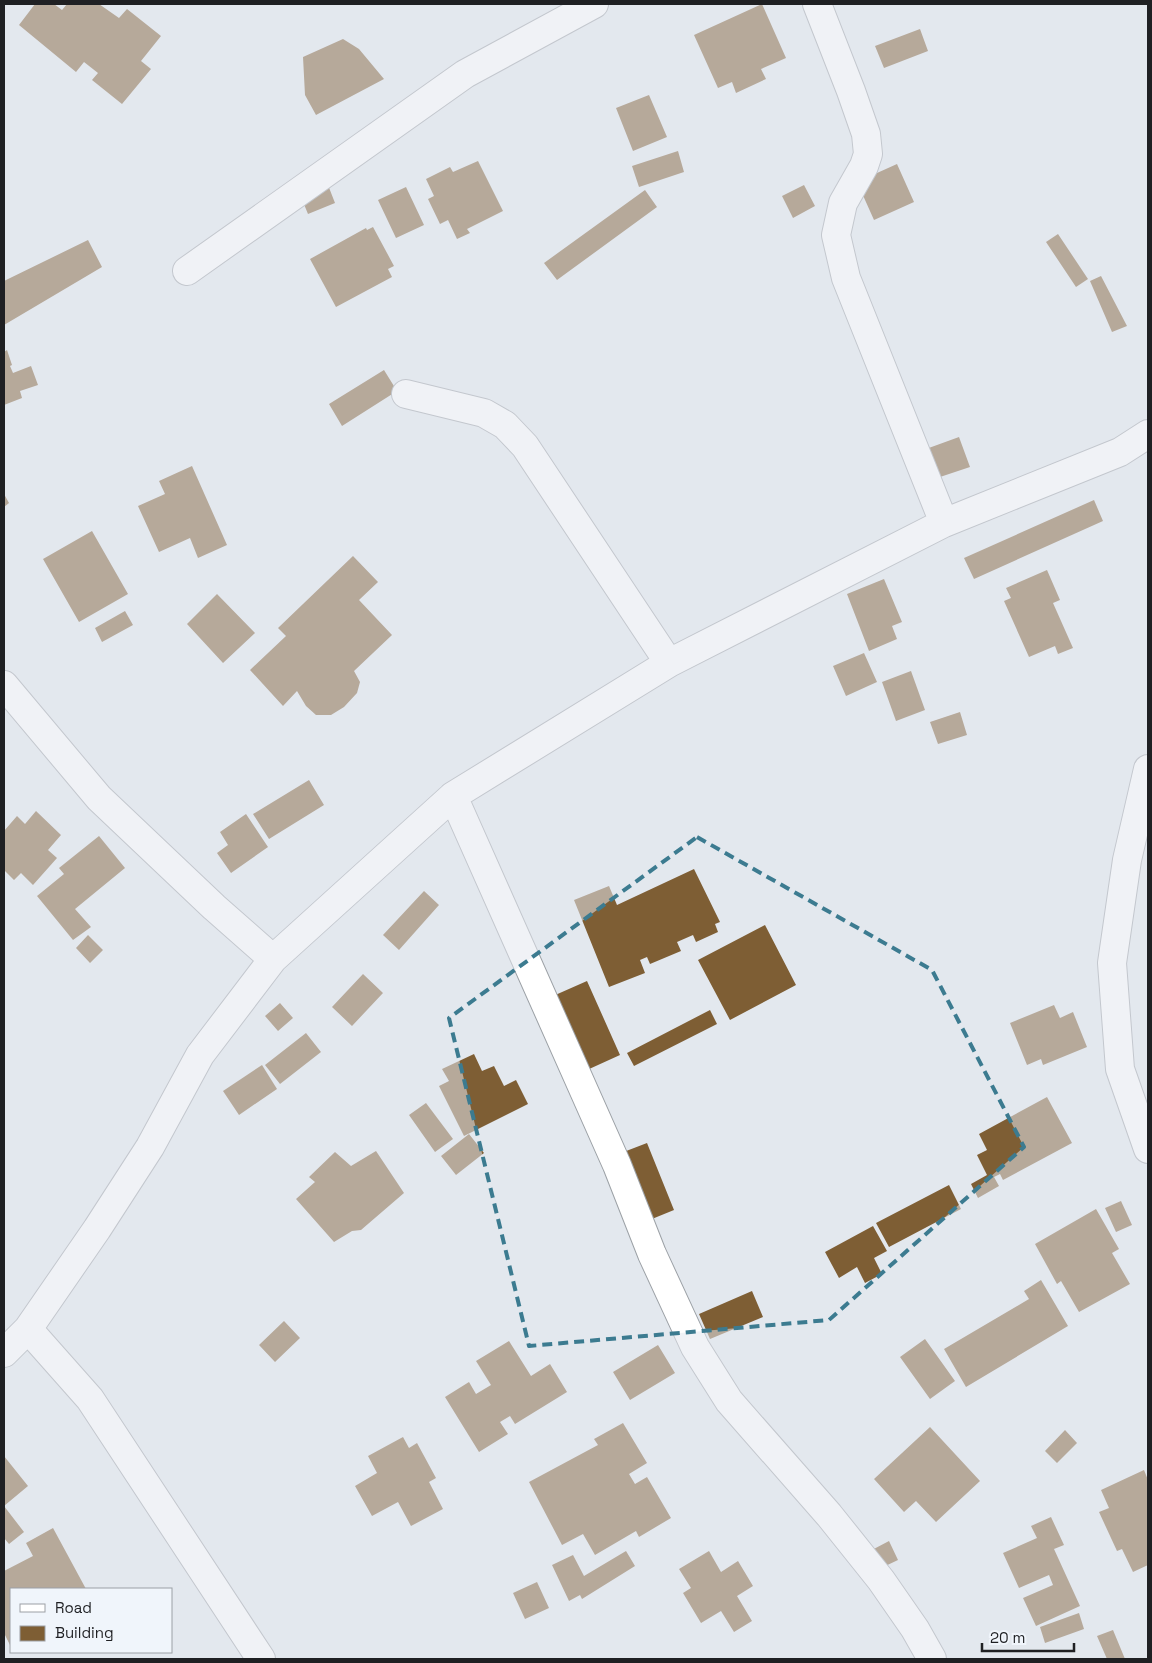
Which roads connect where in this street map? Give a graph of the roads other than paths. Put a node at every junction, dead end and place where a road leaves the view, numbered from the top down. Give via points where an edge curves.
1 (594, 4) edge
2 (818, 4) edge
3 (188, 271) dead end
4 (406, 394) dead end
5 (1148, 434) edge
6 (944, 523) junction
7 (669, 663) junction
8 (4, 685) edge
9 (1148, 769) edge
10 (453, 796) junction
11 (273, 959) junction
12 (1148, 1149) edge
13 (28, 1330) junction
14 (4, 1353) edge
15 (261, 1659) edge
16 (932, 1659) edge

1 - 3 street via 465,74
2 - 6 street via 866,134 868,154 843,203 836,235 846,278
4 - 7 street via 484,413 504,425 525,446
5 - 6 street via 1120,452
6 - 7 street
7 - 10 street
8 - 11 street via 99,798
9 - 12 street via 1127,860 1112,963 1120,1069
10 - 11 street
10 - 16 street via 695,1347 729,1401 881,1580
11 - 13 street via 200,1055 150,1147
13 - 14 street
13 - 15 street via 90,1399

